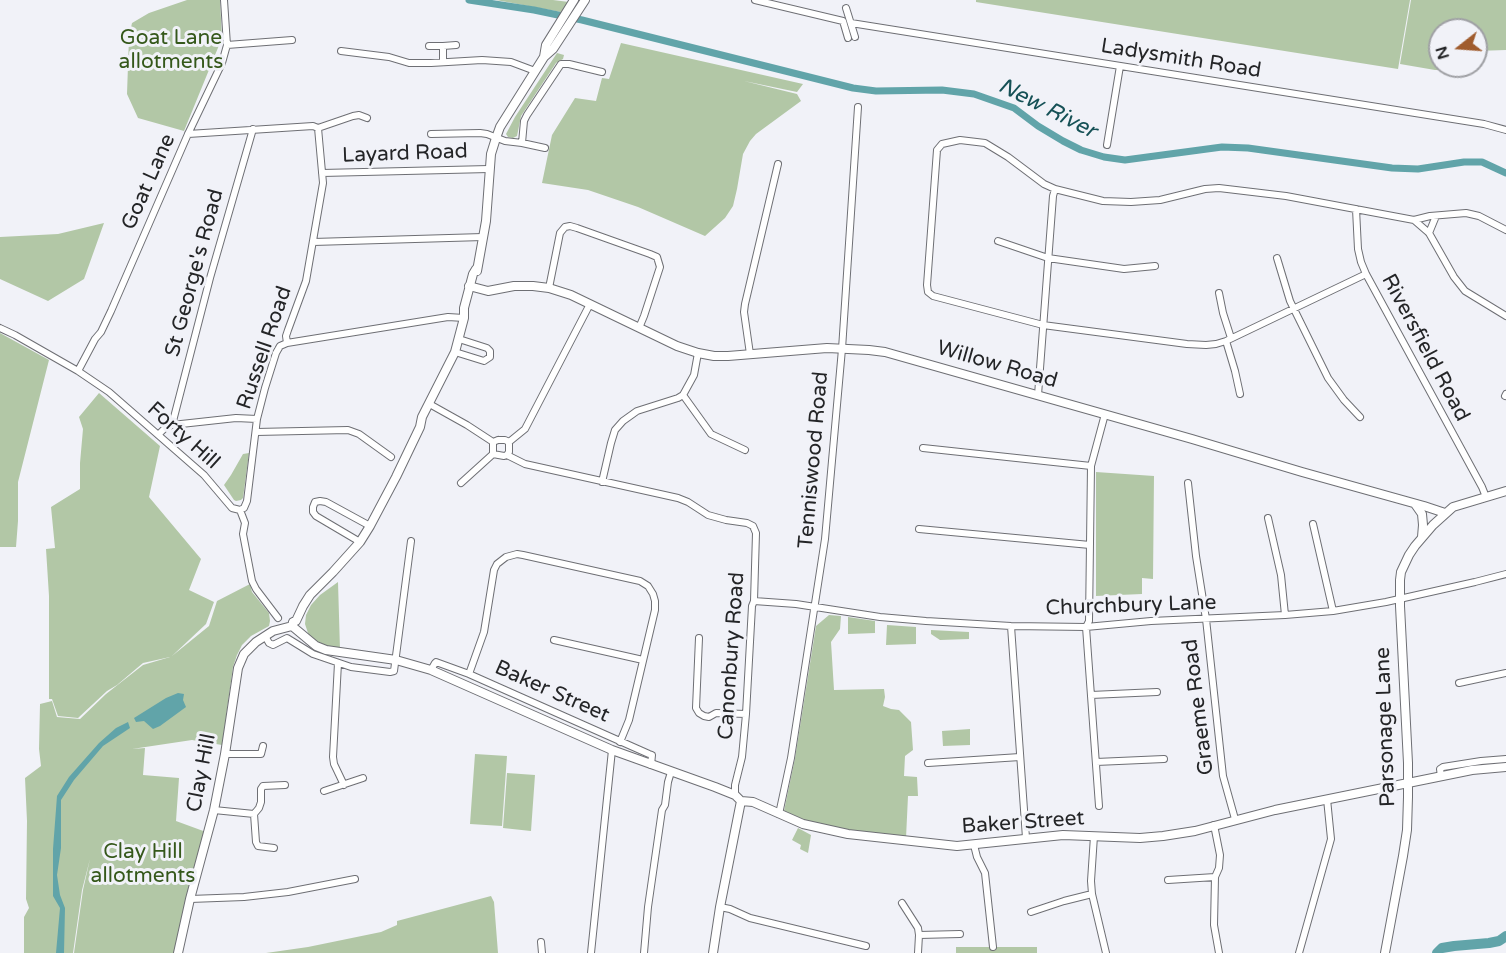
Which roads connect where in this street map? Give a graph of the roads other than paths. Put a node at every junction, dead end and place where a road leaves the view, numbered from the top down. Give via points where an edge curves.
1 (224, 0) edge
2 (574, 0) edge
3 (585, 0) edge
4 (755, 0) edge
5 (846, 8) dead end
6 (573, 11) junction
7 (851, 23) junction
8 (292, 40) dead end
9 (227, 45) junction
10 (456, 45) dead end
11 (429, 46) dead end
12 (442, 46) junction
13 (341, 51) dead end
14 (443, 62) junction
15 (1120, 66) junction
16 (535, 71) junction
17 (602, 72) dead end
18 (858, 107) dead end
19 (367, 118) dead end
20 (315, 127) junction
21 (253, 129) junction
22 (1506, 130) edge
23 (188, 134) junction
24 (431, 134) dead end
25 (496, 138) junction
26 (522, 143) junction
27 (1107, 145) dead end
28 (546, 148) dead end
29 (778, 164) dead end
30 (489, 169) junction
31 (322, 173) junction
32 (1055, 189) junction
33 (1356, 209) junction
34 (1436, 216) junction
35 (1414, 220) junction
36 (1506, 230) edge
37 (1429, 233) junction
38 (483, 237) junction
39 (998, 241) dead end
40 (313, 242) junction
41 (1048, 258) junction
42 (1277, 258) dead end
43 (1155, 266) dead end
44 (1366, 274) junction
45 (472, 287) junction
46 (549, 288) junction
47 (1219, 293) dead end
48 (590, 304) junction
49 (1293, 308) junction
50 (1506, 316) edge
51 (465, 317) junction
52 (1043, 325) junction
53 (0, 328) edge
54 (639, 328) junction
55 (459, 339) junction
56 (1229, 339) junction
57 (287, 343) junction
58 (842, 349) junction
59 (455, 352) junction
60 (698, 353) junction
61 (750, 354) junction
62 (78, 371) junction
63 (441, 381) junction
64 (1240, 394) dead end
65 (683, 395) junction
66 (1038, 395) junction
67 (433, 406) junction
68 (1105, 414) junction
69 (1360, 417) dead end
70 (257, 419) junction
71 (172, 425) junction
72 (420, 427) junction
73 (256, 432) junction
74 (158, 435) junction
75 (493, 442) junction
76 (509, 442) junction
77 (923, 448) dead end
78 (746, 450) dead end
79 (493, 454) junction
80 (507, 455) junction
81 (391, 457) dead end
82 (1091, 466) junction
83 (602, 482) junction
84 (461, 483) dead end
85 (1188, 483) dead end
86 (1506, 491) edge
87 (1486, 496) junction
88 (1415, 504) junction
89 (240, 510) junction
90 (1446, 513) junction
91 (1268, 518) dead end
92 (1313, 524) dead end
93 (370, 526) junction
94 (919, 529) dead end
95 (1422, 537) junction
96 (411, 541) dead end
97 (360, 542) junction
98 (1090, 545) junction
99 (1506, 574) edge
100 (1400, 599) junction
101 (753, 603) junction
102 (814, 606) junction
103 (1334, 611) junction
104 (1285, 615) junction
105 (278, 618) dead end
106 (1206, 619) junction
107 (295, 626) junction
108 (1011, 626) junction
109 (1086, 627) junction
110 (265, 636) junction
111 (699, 638) dead end
112 (554, 640) dead end
113 (396, 660) junction
114 (643, 660) junction
115 (338, 663) junction
116 (431, 670) junction
117 (1506, 673) edge
118 (469, 674) junction
119 (1459, 683) dead end
120 (1157, 692) dead end
121 (1091, 695) junction
122 (746, 714) junction
123 (620, 742) junction
124 (263, 746) dead end
125 (612, 750) junction
126 (225, 754) junction
127 (261, 754) junction
128 (1020, 757) junction
129 (1164, 759) dead end
130 (266, 762) dead end
131 (1096, 762) junction
132 (928, 763) dead end
133 (1502, 763) edge
134 (651, 765) junction
135 (671, 772) junction
136 (363, 778) dead end
137 (1408, 783) junction
138 (285, 785) dead end
139 (344, 785) junction
140 (324, 791) dead end
141 (738, 798) junction
142 (1327, 800) junction
143 (1099, 806) dead end
144 (214, 810) junction
145 (255, 814) junction
146 (779, 814) junction
147 (1235, 819) junction
148 (1214, 825) junction
149 (1094, 836) junction
150 (1026, 838) junction
151 (974, 845) junction
152 (274, 848) dead end
153 (1215, 877) junction
154 (355, 879) dead end
155 (1168, 880) dead end
156 (1092, 894) junction
157 (190, 899) junction
158 (902, 903) dead end
159 (720, 907) junction
160 (1031, 912) dead end
161 (960, 934) dead end
162 (919, 935) junction
163 (542, 942) dead end
164 (866, 946) dead end
165 (993, 947) dead end
166 (178, 953) edge
167 (542, 953) edge
168 (591, 953) edge
169 (644, 953) edge
170 (713, 953) edge
171 (918, 953) edge
172 (1106, 953) edge
173 (1219, 953) edge
174 (1299, 953) edge
175 (1385, 953) edge

1 - 9 street, Goat Lane
2 - 6 street
3 - 6 street
4 - 7 street via 843,21 852,38
5 - 7 street
6 - 16 street via 546,45
7 - 15 street, Ladysmith Road
8 - 9 street
9 - 23 street, Goat Lane via 213,85
10 - 12 street
11 - 12 street
12 - 14 street
13 - 14 street via 409,63
14 - 16 street via 512,62
15 - 22 street, Ladysmith Road
15 - 27 street
16 - 25 street
17 - 26 street via 561,64 524,121
18 - 58 street, Tenniswood Road
19 - 20 street via 353,116
20 - 21 street
20 - 31 street, Russell Road
21 - 23 street
21 - 71 street, St George's Road
23 - 62 street, Goat Lane via 117,298
24 - 25 street via 480,133
25 - 26 street
25 - 30 street
26 - 28 street
29 - 61 street via 745,304
30 - 31 street, Layard Road
30 - 38 street
31 - 40 street, Russell Road
32 - 33 street via 1122,202 1160,200 1219,188
32 - 41 street
32 - 52 street via 985,144 960,140 942,144 937,150 928,292
33 - 35 street
33 - 44 street, Riversfield Road via 1358,249
34 - 35 street
34 - 36 street via 1472,214
34 - 37 street
35 - 37 street
37 - 50 street via 1459,286
38 - 40 street
38 - 45 street
39 - 41 street
40 - 57 street, Russell Road
41 - 43 street via 1124,269
41 - 52 street
42 - 49 street
44 - 49 street
44 - 87 street, Riversfield Road
45 - 46 street, Willow Road via 488,291 514,286
45 - 51 street via 464,308
46 - 48 street, Willow Road
46 - 54 street via 560,233 565,227 657,257 660,267
47 - 56 street
48 - 54 street, Willow Road
48 - 76 street via 525,429
49 - 56 street
49 - 69 street via 1328,378
51 - 55 street
51 - 57 street
52 - 56 street via 1187,345 1216,344
52 - 66 street
53 - 62 street, Forty Hill
54 - 60 street, Willow Road
55 - 59 street
55 - 59 street via 487,348 490,357 484,361
56 - 64 street
57 - 70 street, Russell Road via 276,353
58 - 61 street, Willow Road
58 - 66 street, Willow Road via 885,352
58 - 102 street, Tenniswood Road via 825,539
59 - 63 street
60 - 61 street, Willow Road
60 - 65 street via 694,375
62 - 74 street, Forty Hill
63 - 67 street
63 - 72 street
65 - 78 street via 711,434
65 - 83 street via 637,411 623,421 615,430
66 - 68 street, Willow Road
67 - 72 street
67 - 75 street
68 - 82 street
68 - 88 street, Willow Road
70 - 71 street
70 - 73 street, Russell Road
71 - 74 street
72 - 93 street
73 - 81 street via 348,430
73 - 89 street, Russell Road via 247,501
74 - 89 street, Forty Hill via 204,475 232,508
75 - 76 street
75 - 79 street
76 - 80 street
77 - 82 street
79 - 80 street
79 - 84 street
80 - 83 street via 525,464
82 - 98 street
83 - 101 street, Canonbury Road via 678,498 708,515 753,526
85 - 106 street, Graeme Road
86 - 87 street
87 - 90 street
88 - 90 street, Willow Road
88 - 95 street via 1422,514
89 - 105 street via 252,580
90 - 95 street, Parsonage Lane
91 - 104 street
92 - 103 street
93 - 97 street
93 - 97 street via 326,502 315,502 316,516
94 - 98 street
95 - 100 street, Parsonage Lane via 1401,572
96 - 113 street
97 - 107 street via 310,595
98 - 109 street
99 - 100 street, Churchbury Lane
100 - 103 street, Churchbury Lane
100 - 137 street, Parsonage Lane
101 - 102 street, Churchbury Lane
101 - 122 street, Canonbury Road
102 - 108 street, Churchbury Lane via 885,617
102 - 146 street, Tenniswood Road
103 - 104 street, Churchbury Lane
104 - 106 street, Churchbury Lane
106 - 109 street, Churchbury Lane
106 - 147 street, Graeme Road via 1223,776
107 - 110 street, Clay Hill
107 - 113 street, Baker Street via 302,636 326,650
108 - 109 street, Churchbury Lane
108 - 128 street
109 - 121 street
110 - 115 street via 273,645 287,638
110 - 126 street, Clay Hill via 244,654 238,668
111 - 122 street via 699,713 709,717 716,713
112 - 114 street
113 - 115 street via 392,672
113 - 116 street, Baker Street
114 - 118 street via 655,610 648,586 640,580 517,554 501,560 494,570 483,632
114 - 123 street
115 - 139 street via 333,757
116 - 118 street, Baker Street via 436,662
116 - 125 street, Baker Street
117 - 119 street
118 - 123 street, Baker Street
120 - 121 street
121 - 131 street
122 - 141 street, Canonbury Road via 735,785
123 - 134 street, Baker Street via 652,755
124 - 127 street
125 - 134 street, Baker Street
125 - 168 street
126 - 127 street
126 - 144 street, Clay Hill
127 - 130 street
128 - 132 street
128 - 150 street
129 - 131 street
131 - 143 street
133 - 137 street, Baker Street
134 - 135 street, Baker Street
135 - 141 street, Baker Street
135 - 169 street via 662,810
136 - 139 street
137 - 142 street, Baker Street
137 - 175 street, Parsonage Lane via 1403,856
138 - 145 street via 263,786
139 - 140 street
141 - 146 street, Baker Street
141 - 159 street
142 - 147 street, Baker Street
142 - 174 street via 1331,839
144 - 145 street
144 - 157 street, Clay Hill
145 - 152 street via 258,846
146 - 151 street, Baker Street via 848,834
147 - 148 street, Baker Street
148 - 149 street, Baker Street via 1163,836
148 - 153 street via 1220,855
149 - 150 street, Baker Street
149 - 156 street
150 - 151 street, Baker Street
151 - 165 street via 985,873
153 - 155 street
153 - 173 street via 1214,925
154 - 157 street via 277,893
156 - 160 street
156 - 172 street
157 - 166 street, Clay Hill
158 - 162 street
159 - 164 street
159 - 170 street
161 - 162 street
162 - 171 street
163 - 167 street

